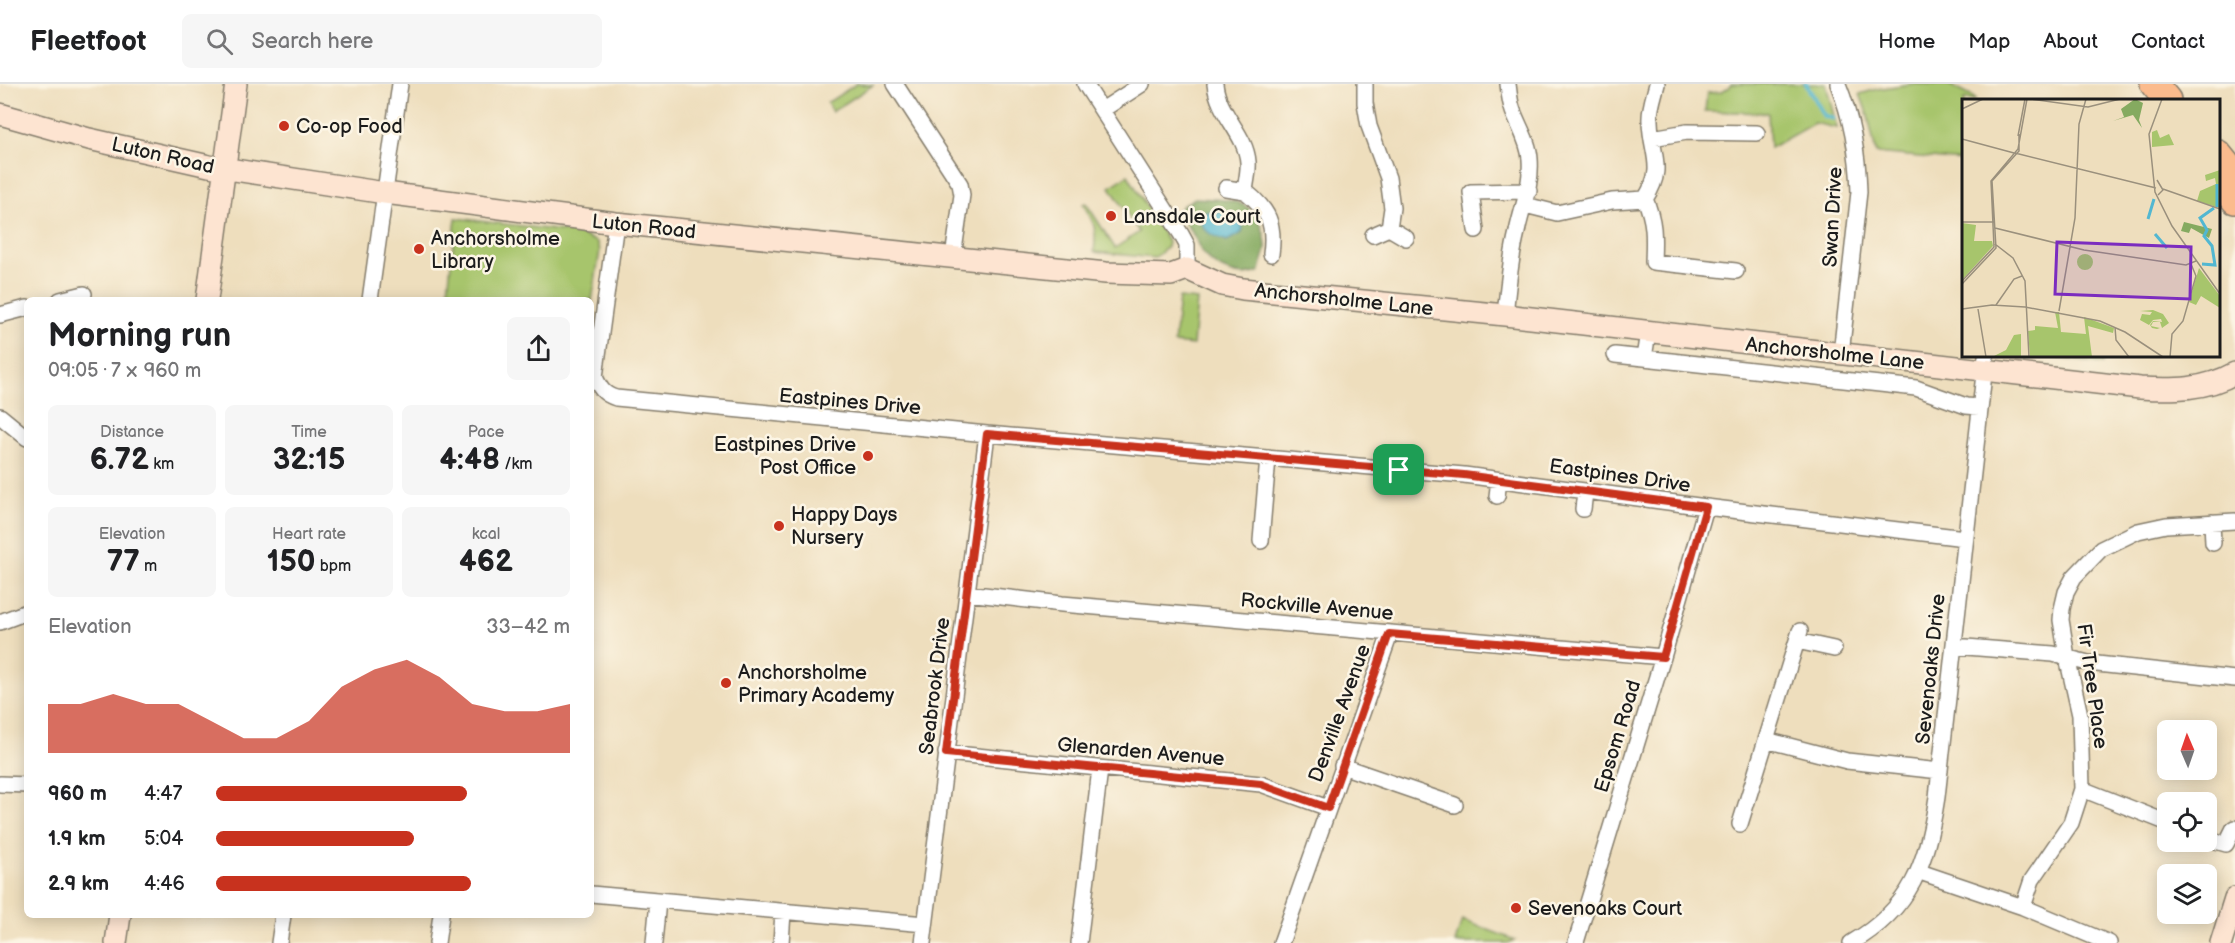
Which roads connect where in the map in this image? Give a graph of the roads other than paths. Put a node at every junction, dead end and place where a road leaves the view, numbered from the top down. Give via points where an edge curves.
1 (236, 84) edge
2 (400, 84) edge
3 (895, 84) edge
4 (1085, 84) edge
5 (1215, 84) edge
6 (1365, 84) edge
7 (1508, 84) edge
8 (1657, 84) edge
9 (1838, 84) edge
10 (2154, 84) edge
11 (1132, 86) edge
12 (2166, 99) edge
13 (1102, 110) junction
14 (0, 114) edge
15 (1757, 133) dead end
16 (1652, 138) junction
17 (2220, 156) edge
18 (225, 169) junction
19 (2235, 175) edge
20 (2220, 181) edge
21 (1226, 188) dead end
22 (1245, 190) junction
23 (385, 193) junction
24 (1527, 198) junction
25 (1645, 199) junction
26 (2235, 200) edge
27 (616, 223) junction
28 (1389, 228) junction
29 (1476, 230) dead end
30 (1372, 235) dead end
31 (1406, 238) dead end
32 (1271, 254) dead end
33 (953, 257) junction
34 (1187, 269) junction
35 (1736, 271) dead end
36 (84, 294) dead end
37 (72, 297) edge
38 (207, 297) edge
39 (370, 297) edge
40 (24, 309) edge
41 (0, 315) edge
42 (1505, 315) junction
43 (1648, 332) junction
44 (1841, 354) junction
45 (1615, 355) dead end
46 (1644, 358) junction
47 (1985, 363) edge
48 (2235, 373) edge
49 (1979, 407) junction
50 (0, 416) edge
51 (987, 434) junction
52 (24, 436) edge
53 (1268, 458) junction
54 (1499, 480) junction
55 (1585, 492) junction
56 (1497, 496) dead end
57 (1706, 507) junction
58 (1583, 509) dead end
59 (2235, 521) edge
60 (2212, 522) junction
61 (1965, 538) junction
62 (1261, 541) dead end
63 (2212, 543) dead end
64 (967, 593) junction
65 (24, 613) edge
66 (0, 622) edge
67 (1389, 634) junction
68 (1954, 646) junction
69 (1834, 649) dead end
70 (1663, 657) junction
71 (2067, 657) junction
72 (2235, 679) edge
73 (1766, 740) junction
74 (946, 753) junction
75 (1342, 766) junction
76 (1100, 769) junction
77 (1940, 771) junction
78 (0, 784) edge
79 (24, 785) edge
80 (2082, 789) junction
81 (1455, 805) dead end
82 (1328, 808) junction
83 (2157, 819) edge
84 (1740, 824) dead end
85 (2234, 828) edge
86 (2217, 841) edge
87 (1920, 872) junction
88 (594, 894) edge
89 (2235, 898) edge
90 (658, 901) junction
91 (2023, 907) junction
92 (783, 912) junction
93 (120, 918) edge
94 (283, 918) edge
95 (441, 918) edge
96 (926, 924) junction
97 (2079, 937) edge
98 (116, 943) edge
99 (279, 943) edge
100 (437, 943) edge
101 (654, 943) edge
102 (781, 943) edge
103 (923, 943) edge
104 (1079, 943) edge
105 (1281, 943) edge
106 (1576, 943) edge
107 (1851, 943) edge
108 (2109, 943) edge
109 (2221, 943) edge

1 - 18 street
2 - 23 street
3 - 33 street via 960,184 962,195
4 - 13 street
5 - 22 street via 1221,107 1243,145 1248,162
6 - 28 street via 1369,126 1388,178 1392,208
7 - 24 street via 1512,110 1530,156
8 - 16 street via 1649,119
9 - 44 street, Swan Drive via 1850,117 1859,192
10 - 12 highway
11 - 13 street
13 - 34 street via 1181,234 1187,246
14 - 18 street, Luton Road via 89,139
15 - 16 street via 1686,132
16 - 25 street via 1657,170
17 - 19 highway
18 - 23 street, Luton Road
18 - 38 street
20 - 26 highway
21 - 22 street
22 - 32 street via 1260,202 1270,221
23 - 27 street, Luton Road
23 - 39 street
24 - 25 street via 1557,213 1612,201
24 - 29 street via 1471,192
24 - 42 street via 1509,270
25 - 35 street via 1652,215 1653,262
27 - 33 street, Luton Road
27 - 51 street, Eastpines Drive via 595,366 595,376 606,395
28 - 30 street
28 - 31 street
33 - 34 street, Luton Road via 1092,272 1171,275
34 - 42 street, Anchorsholme Lane via 1222,285 1243,289
36 - 37 street
40 - 41 street
42 - 43 street, Anchorsholme Lane
43 - 44 street, Anchorsholme Lane
43 - 46 street
44 - 47 street, Anchorsholme Lane
45 - 46 street, Anchorsholme Lane
46 - 49 street, Anchorsholme Lane via 1916,388
47 - 48 street, Anchorsholme Lane via 2160,389 2213,383
47 - 49 street, Sevenoaks Drive
49 - 61 street, Sevenoaks Drive
50 - 52 street
51 - 53 street, Eastpines Drive
51 - 64 street, Seabrook Drive
53 - 54 street, Eastpines Drive
53 - 62 street
54 - 55 street, Eastpines Drive
54 - 56 street
55 - 57 street, Eastpines Drive
55 - 58 street
57 - 61 street, Eastpines Drive
57 - 70 street, Epsom Road
59 - 60 street, Fir Tree Place
60 - 63 street
60 - 71 street, Fir Tree Place via 2138,531 2101,549 2087,562 2066,592 2062,609
61 - 68 street, Sevenoaks Drive
64 - 67 street, Rockville Avenue
64 - 74 street, Seabrook Drive
65 - 66 street
67 - 70 street, Rockville Avenue
67 - 75 street, Denville Avenue
68 - 71 street
68 - 77 street, Sevenoaks Drive
69 - 73 street via 1798,636
70 - 106 street, Epsom Road
71 - 72 street via 2088,663
71 - 80 street, Fir Tree Place via 2080,715
73 - 77 street via 1847,761
73 - 84 street
74 - 76 street, Glenarden Avenue
74 - 96 street, Seabrook Drive
75 - 81 street
75 - 82 street, Denville Avenue
76 - 82 street, Glenarden Avenue via 1261,784
76 - 104 street
77 - 87 street, Sevenoaks Drive
78 - 79 street
80 - 83 street
80 - 91 street, Fir Tree Place via 2071,823 2032,880
82 - 105 street, Denville Avenue
85 - 86 street via 2226,844
87 - 91 street
87 - 107 street, Sevenoaks Drive via 1897,905
88 - 90 street
89 - 109 street
90 - 92 street
90 - 101 street
91 - 97 street
92 - 96 street
92 - 102 street
93 - 98 street
94 - 99 street
95 - 100 street
96 - 103 street, Seabrook Drive
97 - 108 street

